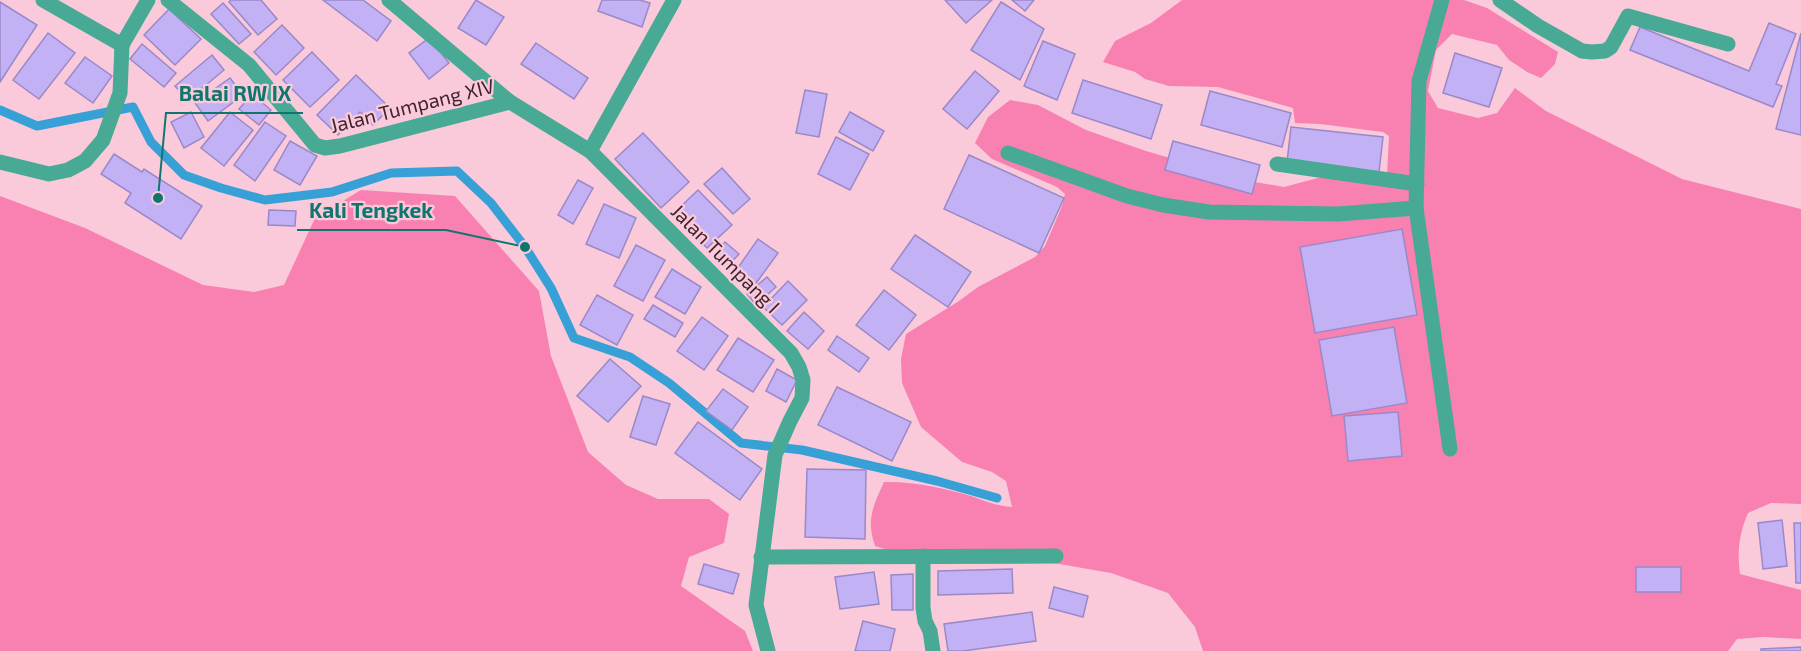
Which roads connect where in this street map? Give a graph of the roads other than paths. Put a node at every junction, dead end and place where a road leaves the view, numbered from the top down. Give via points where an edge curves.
1 (43, 0) edge
2 (148, 0) edge
3 (168, 0) edge
4 (389, 0) edge
5 (674, 0) edge
6 (1442, 0) edge
7 (1500, 0) edge
8 (1628, 0) edge
9 (1628, 16) junction
10 (1728, 44) dead end
11 (122, 45) junction
12 (510, 102) junction
13 (590, 151) junction
14 (1008, 153) dead end
15 (0, 162) edge
16 (1276, 164) dead end
17 (1417, 184) junction
18 (1416, 208) junction
19 (1450, 449) dead end
20 (923, 556) junction
21 (1056, 556) dead end
22 (761, 557) junction
23 (768, 651) edge
24 (933, 651) edge

1 - 11 street
2 - 11 street
3 - 12 street, Jalan Tumpang XIV via 249,65 315,145 325,148
4 - 12 street, Jalan Tumpang I
5 - 13 street
6 - 17 street via 1419,81
7 - 9 street via 1582,51 1605,51 1611,47
8 - 9 street
9 - 10 street
11 - 15 street via 120,93 103,140 85,160 68,170 49,174
12 - 13 street, Jalan Tumpang I
13 - 22 street, Jalan Tumpang I via 791,353 799,367 802,398 775,455
14 - 18 street via 1127,196 1209,212 1338,214
16 - 17 street
17 - 18 street
18 - 19 street
20 - 21 street
20 - 22 street
20 - 24 street via 923,608
22 - 23 street, Jalan Tumpang I via 756,605

